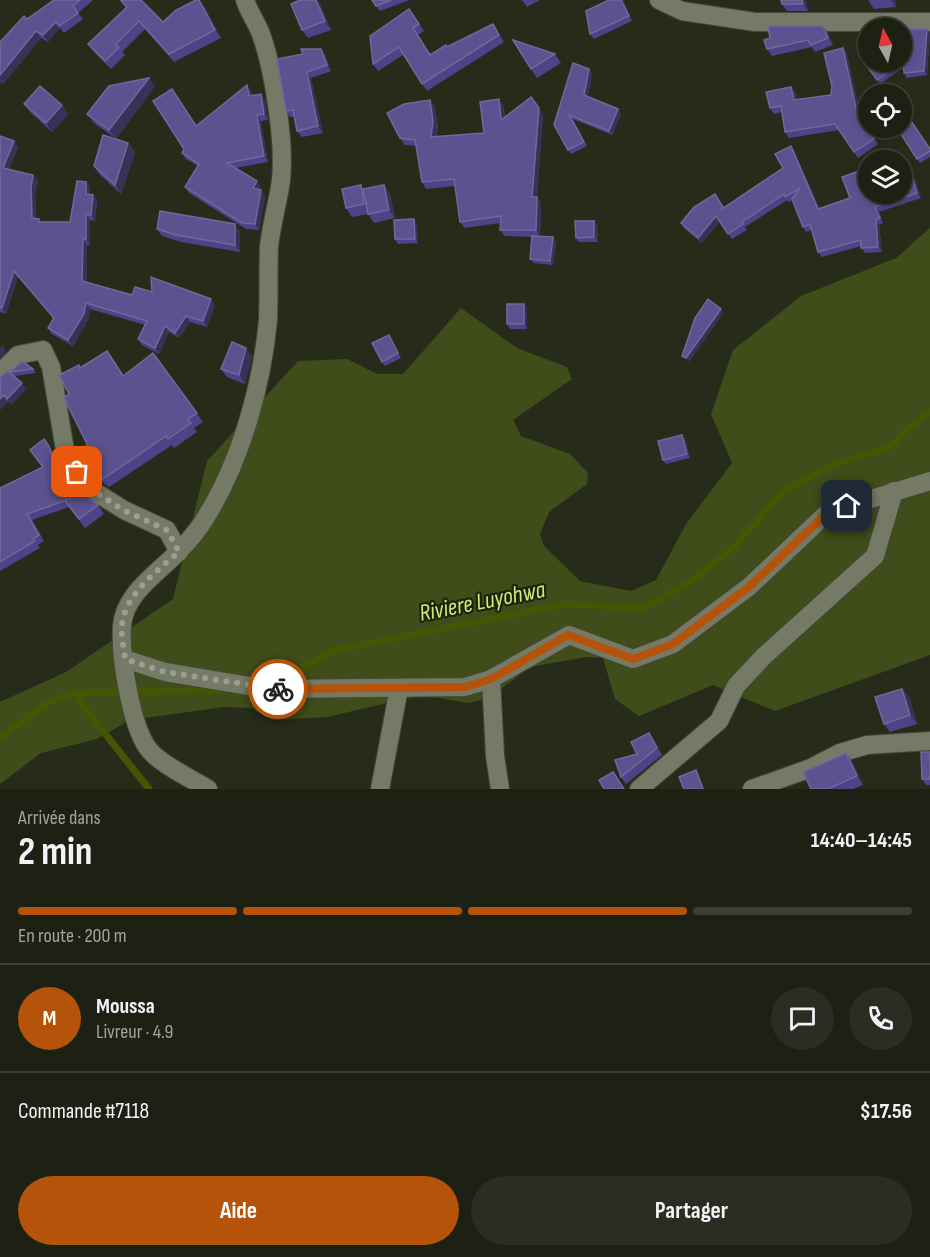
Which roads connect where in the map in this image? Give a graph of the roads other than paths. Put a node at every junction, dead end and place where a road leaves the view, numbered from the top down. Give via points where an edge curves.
1 (245, 0) edge
2 (658, 0) edge
3 (930, 22) edge
4 (0, 373) edge
5 (930, 481) edge
6 (894, 491) junction
7 (179, 552) junction
8 (125, 659) junction
9 (491, 679) junction
10 (399, 688) junction
11 (930, 741) edge
12 (208, 789) edge
13 (380, 789) edge
14 (500, 789) edge
15 (639, 789) edge
16 (752, 789) edge

1 - 7 street via 262,36 279,132 281,178 269,246 267,323 248,421 230,475 206,519
2 - 3 street via 682,11 755,22
4 - 7 street via 18,355 43,350 51,367 66,456 89,488 123,510 167,530
5 - 6 street
6 - 9 street via 828,512 750,586 673,644 633,659 568,635
6 - 15 street via 875,556 757,663 736,686 719,721
7 - 8 street via 150,578 125,613
8 - 10 street via 165,672 268,689
8 - 12 street via 127,691 140,735 152,753
9 - 10 street via 465,687
9 - 14 street
10 - 13 street
11 - 16 street via 867,745

